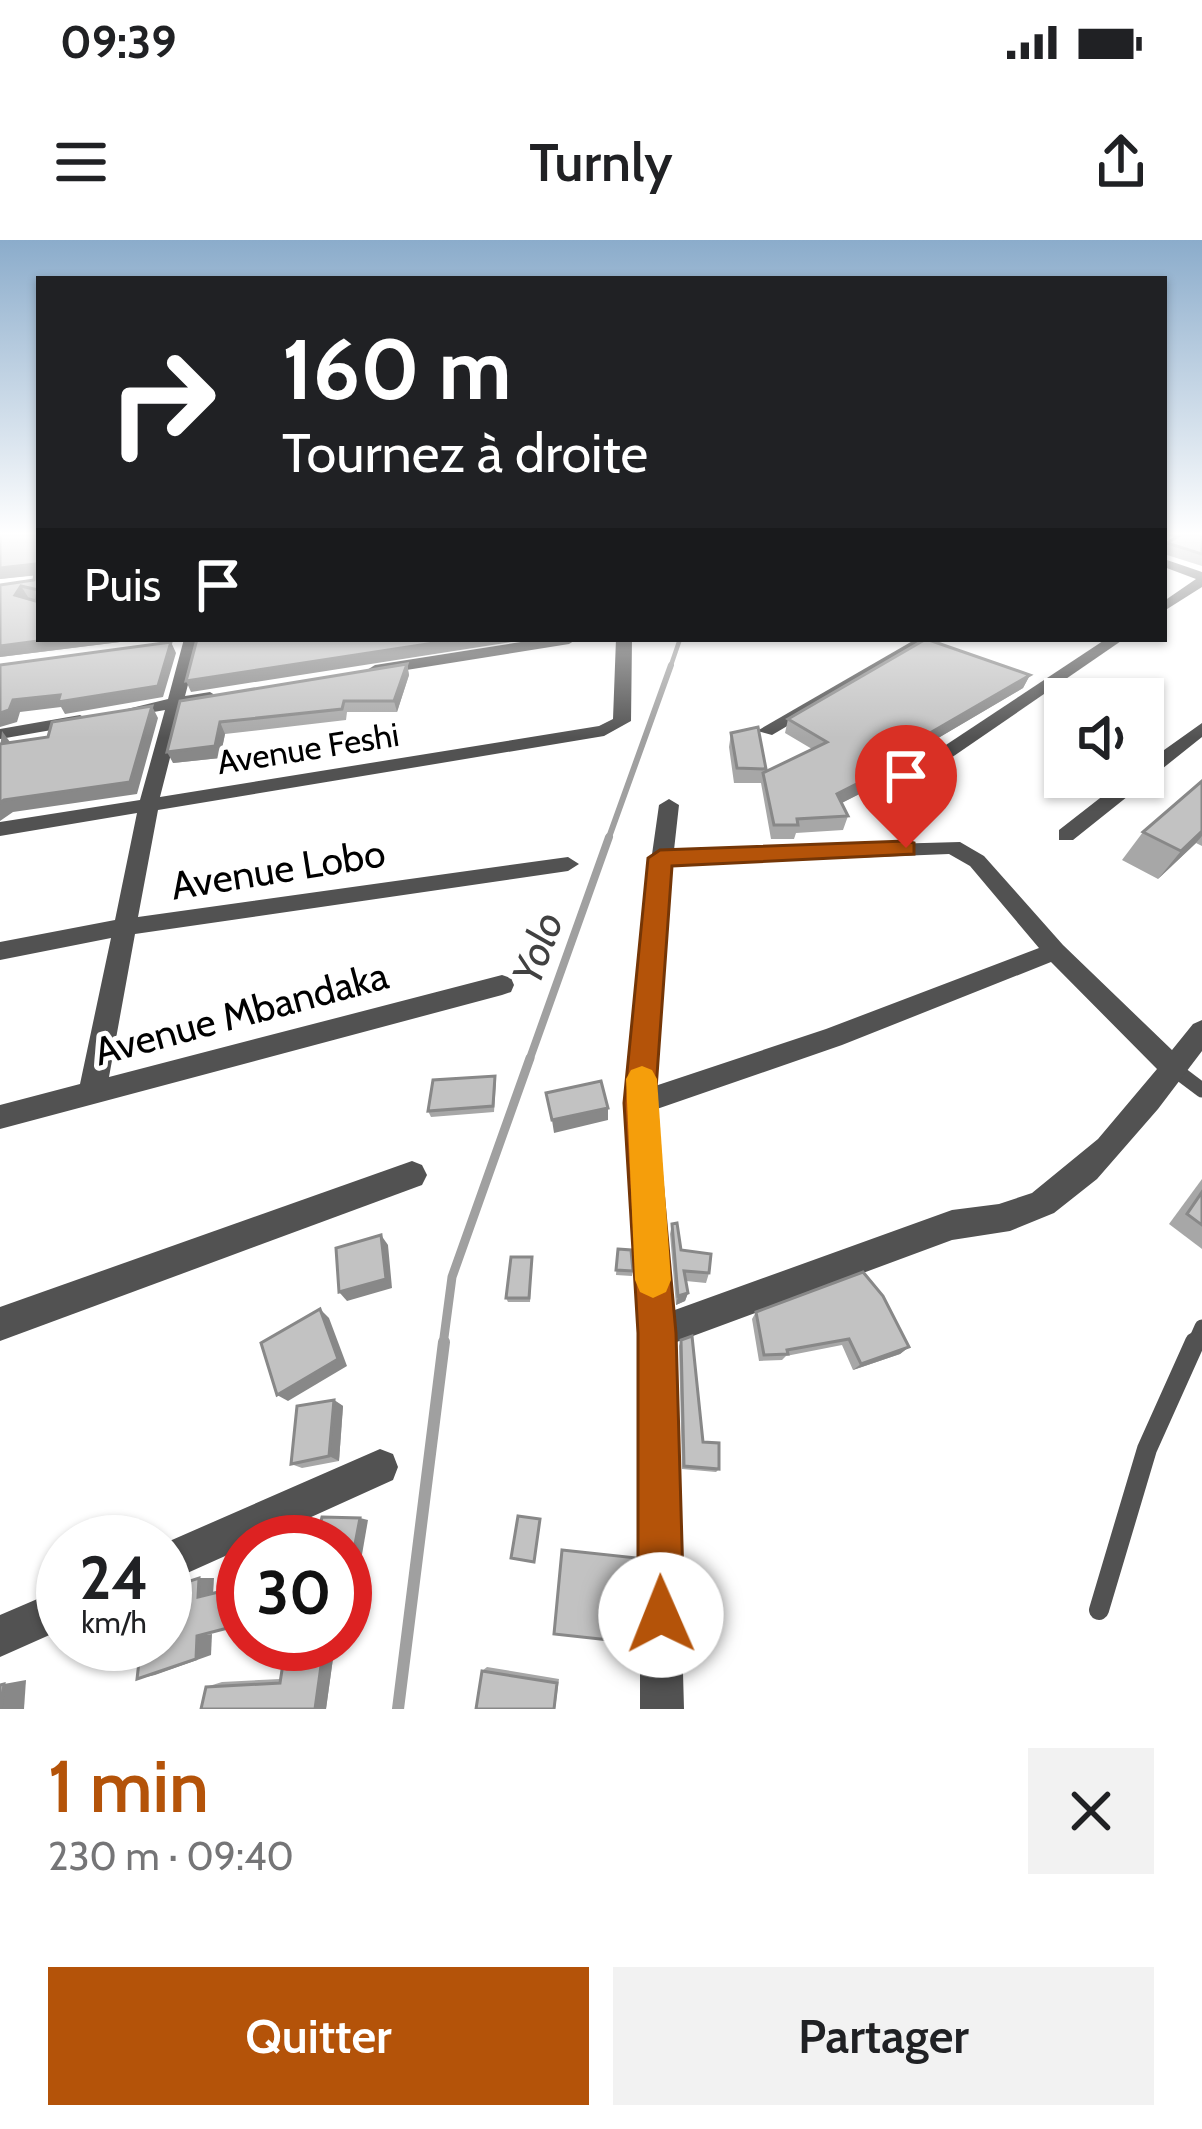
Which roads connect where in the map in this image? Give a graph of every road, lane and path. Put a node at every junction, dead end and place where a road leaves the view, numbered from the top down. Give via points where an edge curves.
1 (192, 642) edge
2 (551, 642) edge
3 (624, 642) edge
4 (922, 642) edge
5 (1112, 642) edge
6 (361, 673) edge
7 (221, 695) edge
8 (175, 703) junction
9 (1202, 728) edge
10 (766, 731) dead end
11 (0, 734) edge
12 (1180, 745) junction
13 (1202, 755) edge
14 (1164, 758) edge
15 (909, 778) dead end
16 (1113, 798) edge
17 (149, 803) junction
18 (669, 805) dead end
19 (0, 829) edge
20 (1066, 835) dead end
21 (660, 858) junction
22 (568, 864) dead end
23 (123, 927) junction
24 (0, 951) edge
25 (1055, 951) junction
26 (502, 986) dead end
27 (1202, 1031) edge
28 (1173, 1068) junction
29 (1202, 1090) edge
30 (92, 1093) junction
31 (640, 1103) junction
32 (0, 1117) edge
33 (412, 1175) dead end
34 (0, 1324) edge
35 (1202, 1327) edge
36 (657, 1333) junction
37 (380, 1467) dead end
38 (192, 1551) edge
39 (1100, 1610) dead end
40 (36, 1620) edge
41 (0, 1636) edge
42 (662, 1709) edge

1 - 8 street
2 - 6 street
3 - 17 street, Avenue Feshi via 622,721 604,731
4 - 10 street
5 - 15 street
7 - 8 street
8 - 11 street
8 - 17 street
9 - 12 street
12 - 13 street
12 - 14 street
16 - 20 street
17 - 19 street, Avenue Feshi
17 - 23 street
18 - 21 street
21 - 25 street via 953,848 977,861
21 - 31 street
22 - 23 street, Avenue Lobo
23 - 24 street, Avenue Lobo
23 - 30 street
25 - 28 street
25 - 31 street
26 - 30 street, Avenue Mbandaka
27 - 28 street
28 - 29 lane
28 - 36 street via 1093,1160 1043,1203 952,1225
30 - 32 street, Avenue Mbandaka
31 - 36 street
33 - 34 street
35 - 39 lane via 1147,1449
36 - 42 street
37 - 38 street
40 - 41 street

